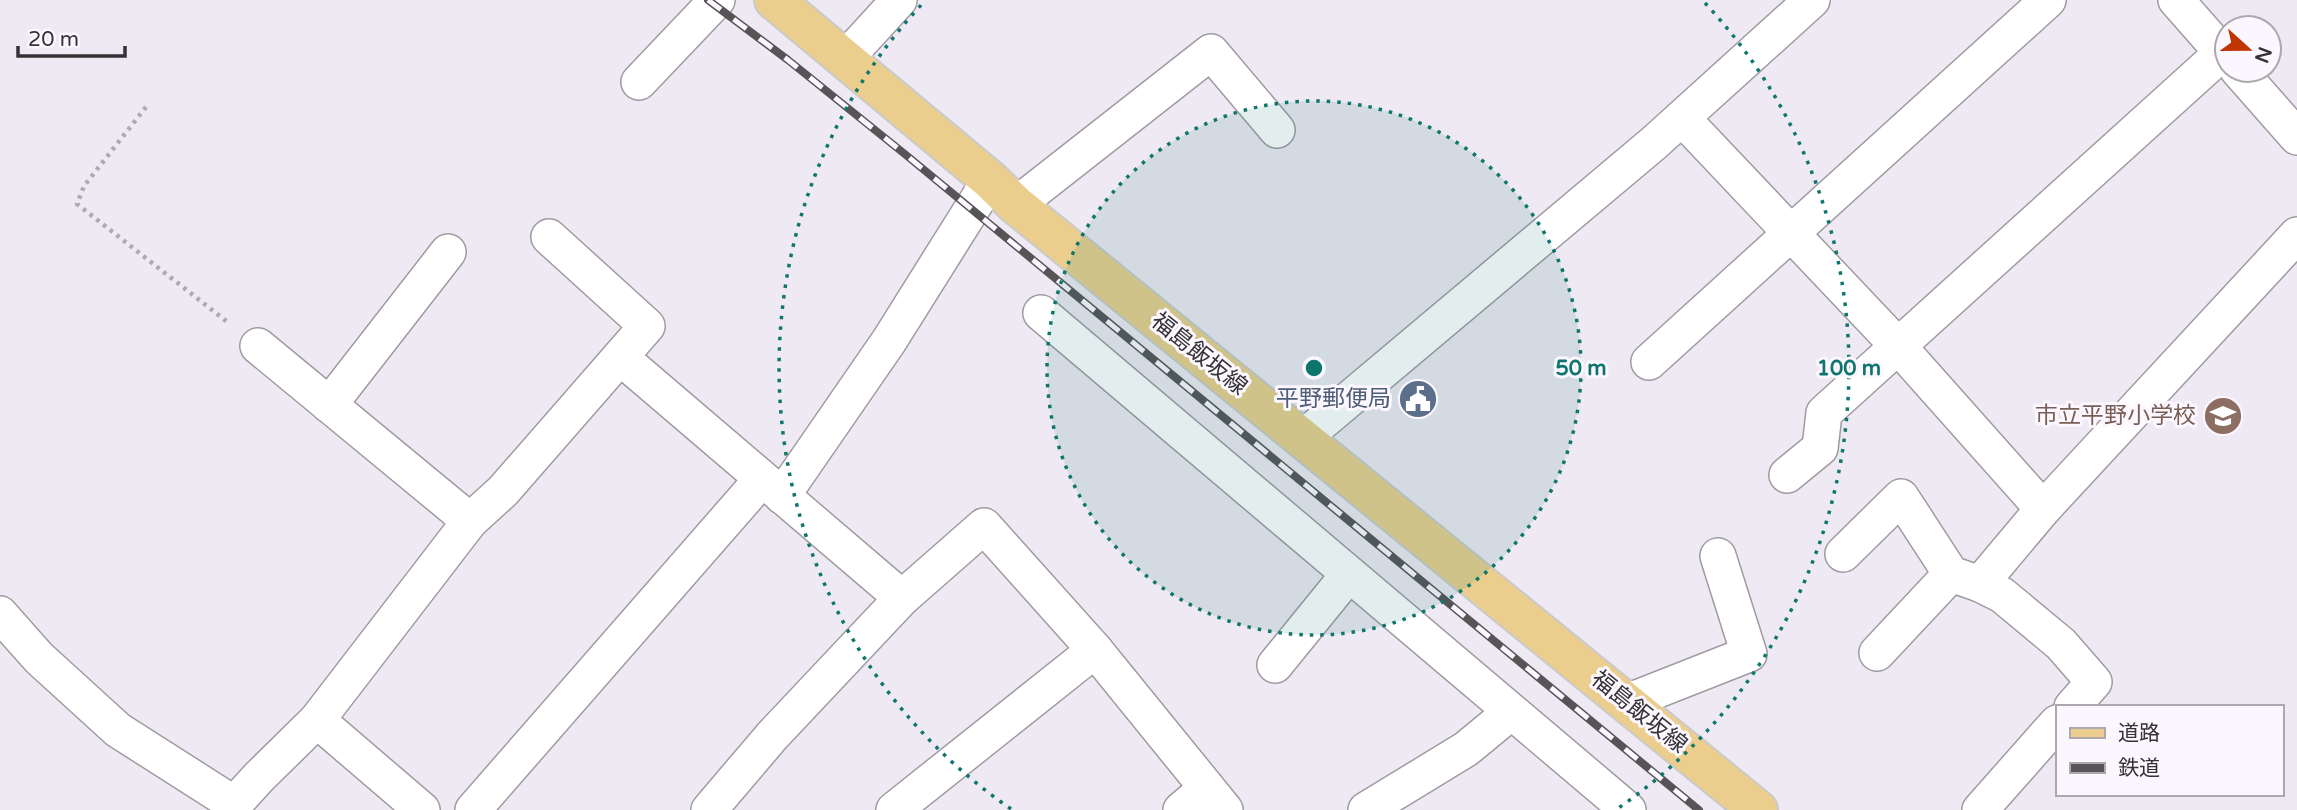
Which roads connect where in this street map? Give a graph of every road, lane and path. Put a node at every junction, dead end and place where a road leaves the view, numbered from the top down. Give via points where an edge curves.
1 (717, 0) edge
2 (774, 0) edge
3 (899, 0) edge
4 (1812, 0) edge
5 (2048, 0) edge
6 (2176, 0) edge
7 (2213, 42) edge
8 (846, 58) junction
9 (2213, 74) edge
10 (639, 82) dead end
11 (2250, 84) edge
12 (146, 107) dead end
13 (1682, 118) junction
14 (1277, 130) dead end
15 (2297, 137) edge
16 (1003, 193) junction
17 (1791, 233) junction
18 (2297, 235) edge
19 (549, 237) dead end
20 (448, 252) dead end
21 (1041, 313) dead end
22 (258, 346) joint
23 (1898, 346) junction
24 (620, 357) junction
25 (1648, 362) dead end
26 (328, 405) junction
27 (1303, 439) junction
28 (1787, 475) dead end
29 (772, 487) junction
30 (2043, 509) junction
31 (470, 521) junction
32 (1843, 554) dead end
33 (1718, 556) dead end
34 (1349, 574) junction
35 (1966, 579) junction
36 (902, 598) junction
37 (0, 614) edge
38 (1095, 650) junction
39 (1877, 653) dead end
40 (1275, 665) dead end
41 (1627, 702) junction
42 (2074, 705) edge
43 (1511, 712) junction
44 (317, 720) junction
45 (2056, 724) edge
46 (1216, 799) edge
47 (1608, 804) edge
48 (232, 807) edge
49 (422, 810) edge
50 (473, 810) edge
51 (709, 810) edge
52 (894, 810) edge
53 (1181, 810) edge
54 (1366, 810) edge
55 (1758, 810) edge
56 (1980, 810) edge

1 - 10 street
2 - 8 main road, 福島飯坂線
3 - 8 street
4 - 13 street
5 - 17 street
6 - 7 street
8 - 16 main road, 福島飯坂線
9 - 23 street
11 - 15 street
12 - 22 path via 84,186 77,204
13 - 17 street
13 - 27 street
14 - 16 street via 1211,52
16 - 27 main road, 福島飯坂線
16 - 29 street
17 - 23 street
17 - 25 street
18 - 30 street
19 - 24 street via 647,326
20 - 26 street
21 - 34 street
22 - 26 street
23 - 28 street via 1824,413 1820,448
23 - 30 street
24 - 29 street
24 - 31 street via 503,491
26 - 31 street
27 - 41 main road, 福島飯坂線
29 - 36 street
29 - 50 street
30 - 35 street
31 - 44 street
32 - 35 street via 1901,497
33 - 41 street via 1749,654
34 - 40 street
34 - 43 street
35 - 39 street
35 - 42 street via 2002,595 2061,644 2094,682
36 - 38 street via 984,526
36 - 51 street
37 - 48 street via 38,658 118,730
38 - 46 street
38 - 52 street
41 - 55 main road, 福島飯坂線
43 - 47 street
43 - 54 street via 1466,749
44 - 48 street
44 - 49 street
45 - 56 street
46 - 53 street

